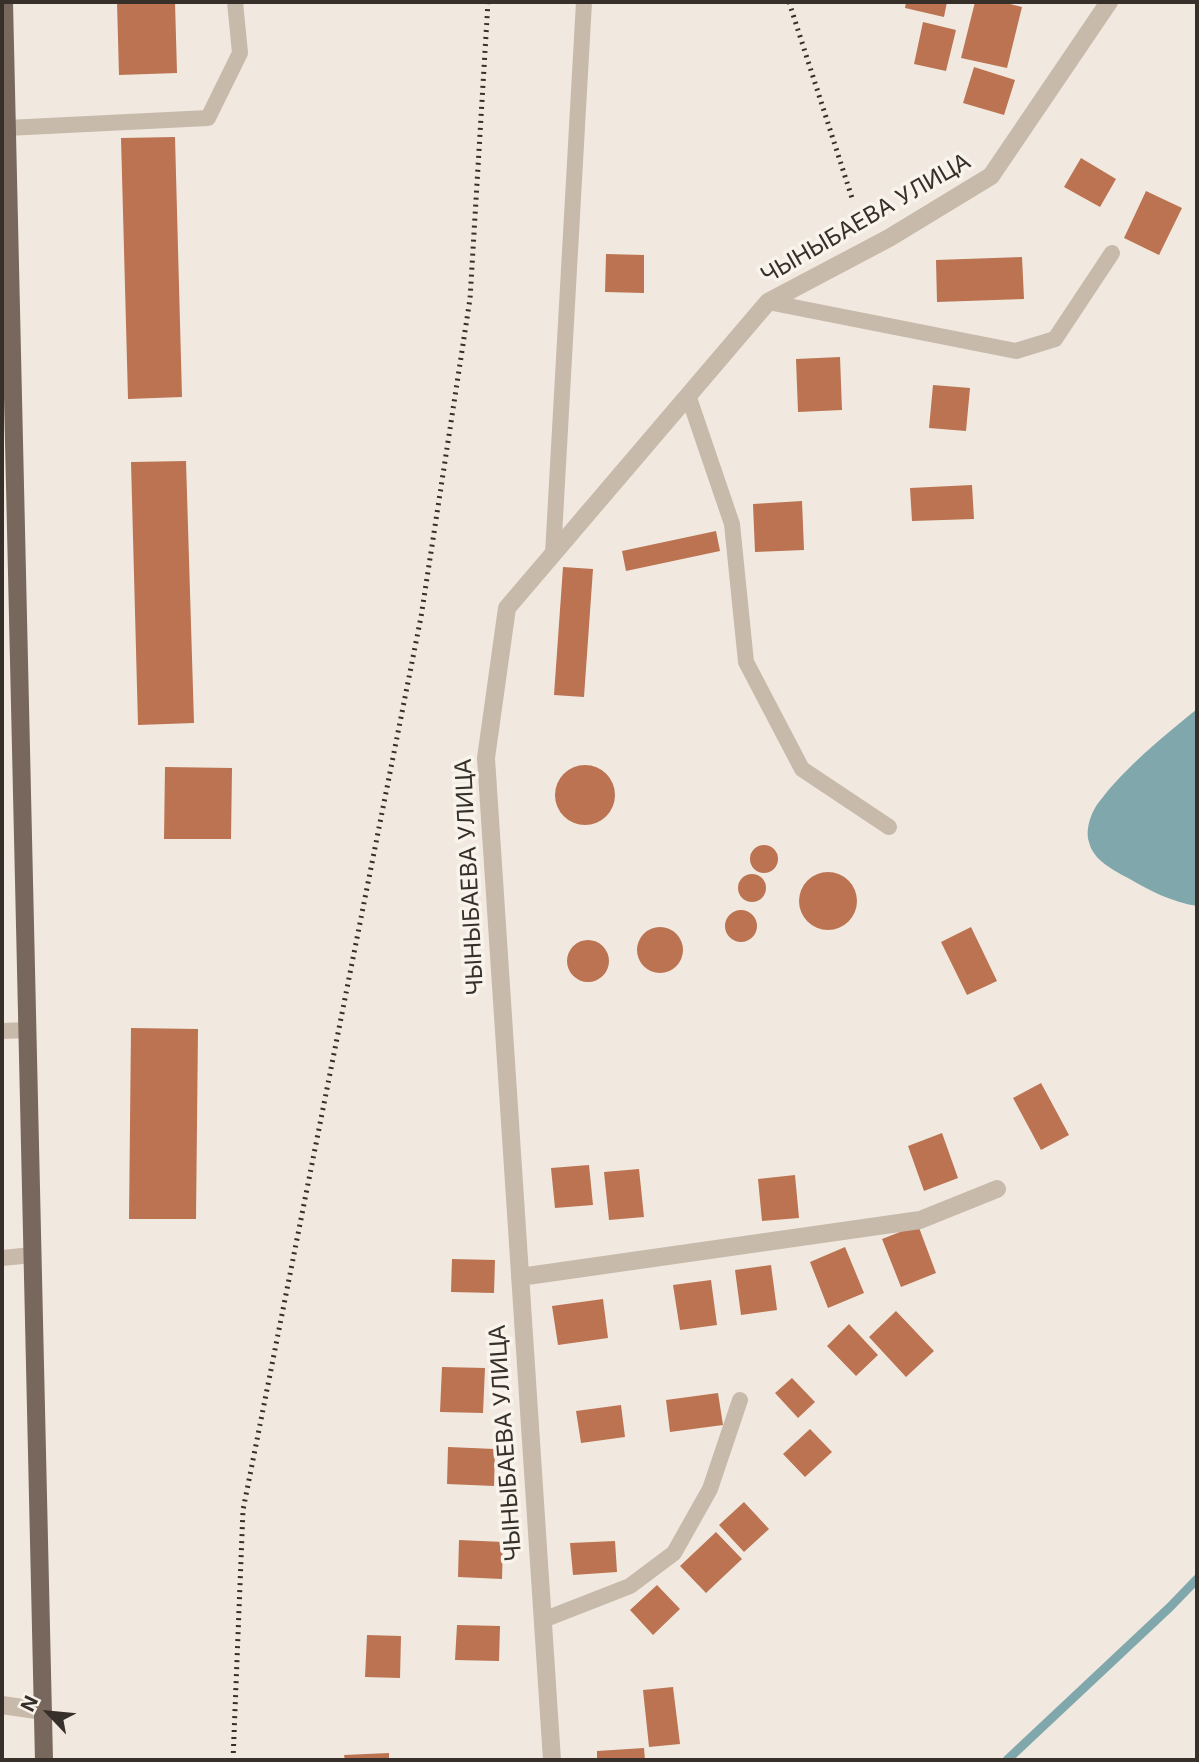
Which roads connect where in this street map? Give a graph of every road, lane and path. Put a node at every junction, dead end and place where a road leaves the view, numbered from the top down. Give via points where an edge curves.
1 (4, 2) edge
2 (235, 2) edge
3 (584, 2) edge
4 (1109, 2) edge
5 (7, 128) junction
6 (5, 193) edge
7 (1112, 253) dead end
8 (768, 302) junction
9 (7, 384) edge
10 (688, 396) junction
11 (553, 554) junction
12 (889, 827) dead end
13 (27, 1030) junction
14 (2, 1031) edge
15 (998, 1189) dead end
16 (32, 1255) junction
17 (2, 1258) edge
18 (520, 1278) junction
19 (740, 1400) dead end
20 (542, 1620) junction
21 (2, 1705) edge
22 (43, 1711) junction
23 (47, 1756) edge
24 (552, 1760) edge

1 - 5 main road
2 - 5 lane via 240,53 208,118
3 - 11 lane
4 - 8 street, ЧЫНЫБАЕВА УЛИЦА via 991,177
5 - 6 main road
6 - 9 main road
7 - 8 lane via 1055,339 1016,351
8 - 10 street, ЧЫНЫБАЕВА УЛИЦА
9 - 13 main road
10 - 11 street, ЧЫНЫБАЕВА УЛИЦА
10 - 12 lane via 732,524 746,662 802,769
11 - 18 street, ЧЫНЫБАЕВА УЛИЦА via 507,608 486,758
13 - 14 lane
13 - 16 main road
15 - 18 street via 920,1220
16 - 17 lane
16 - 22 main road
18 - 20 street, ЧЫНЫБАЕВА УЛИЦА
19 - 20 lane via 710,1489 674,1553 629,1586
20 - 24 street, ЧЫНЫБАЕВА УЛИЦА
21 - 22 street
22 - 23 main road

